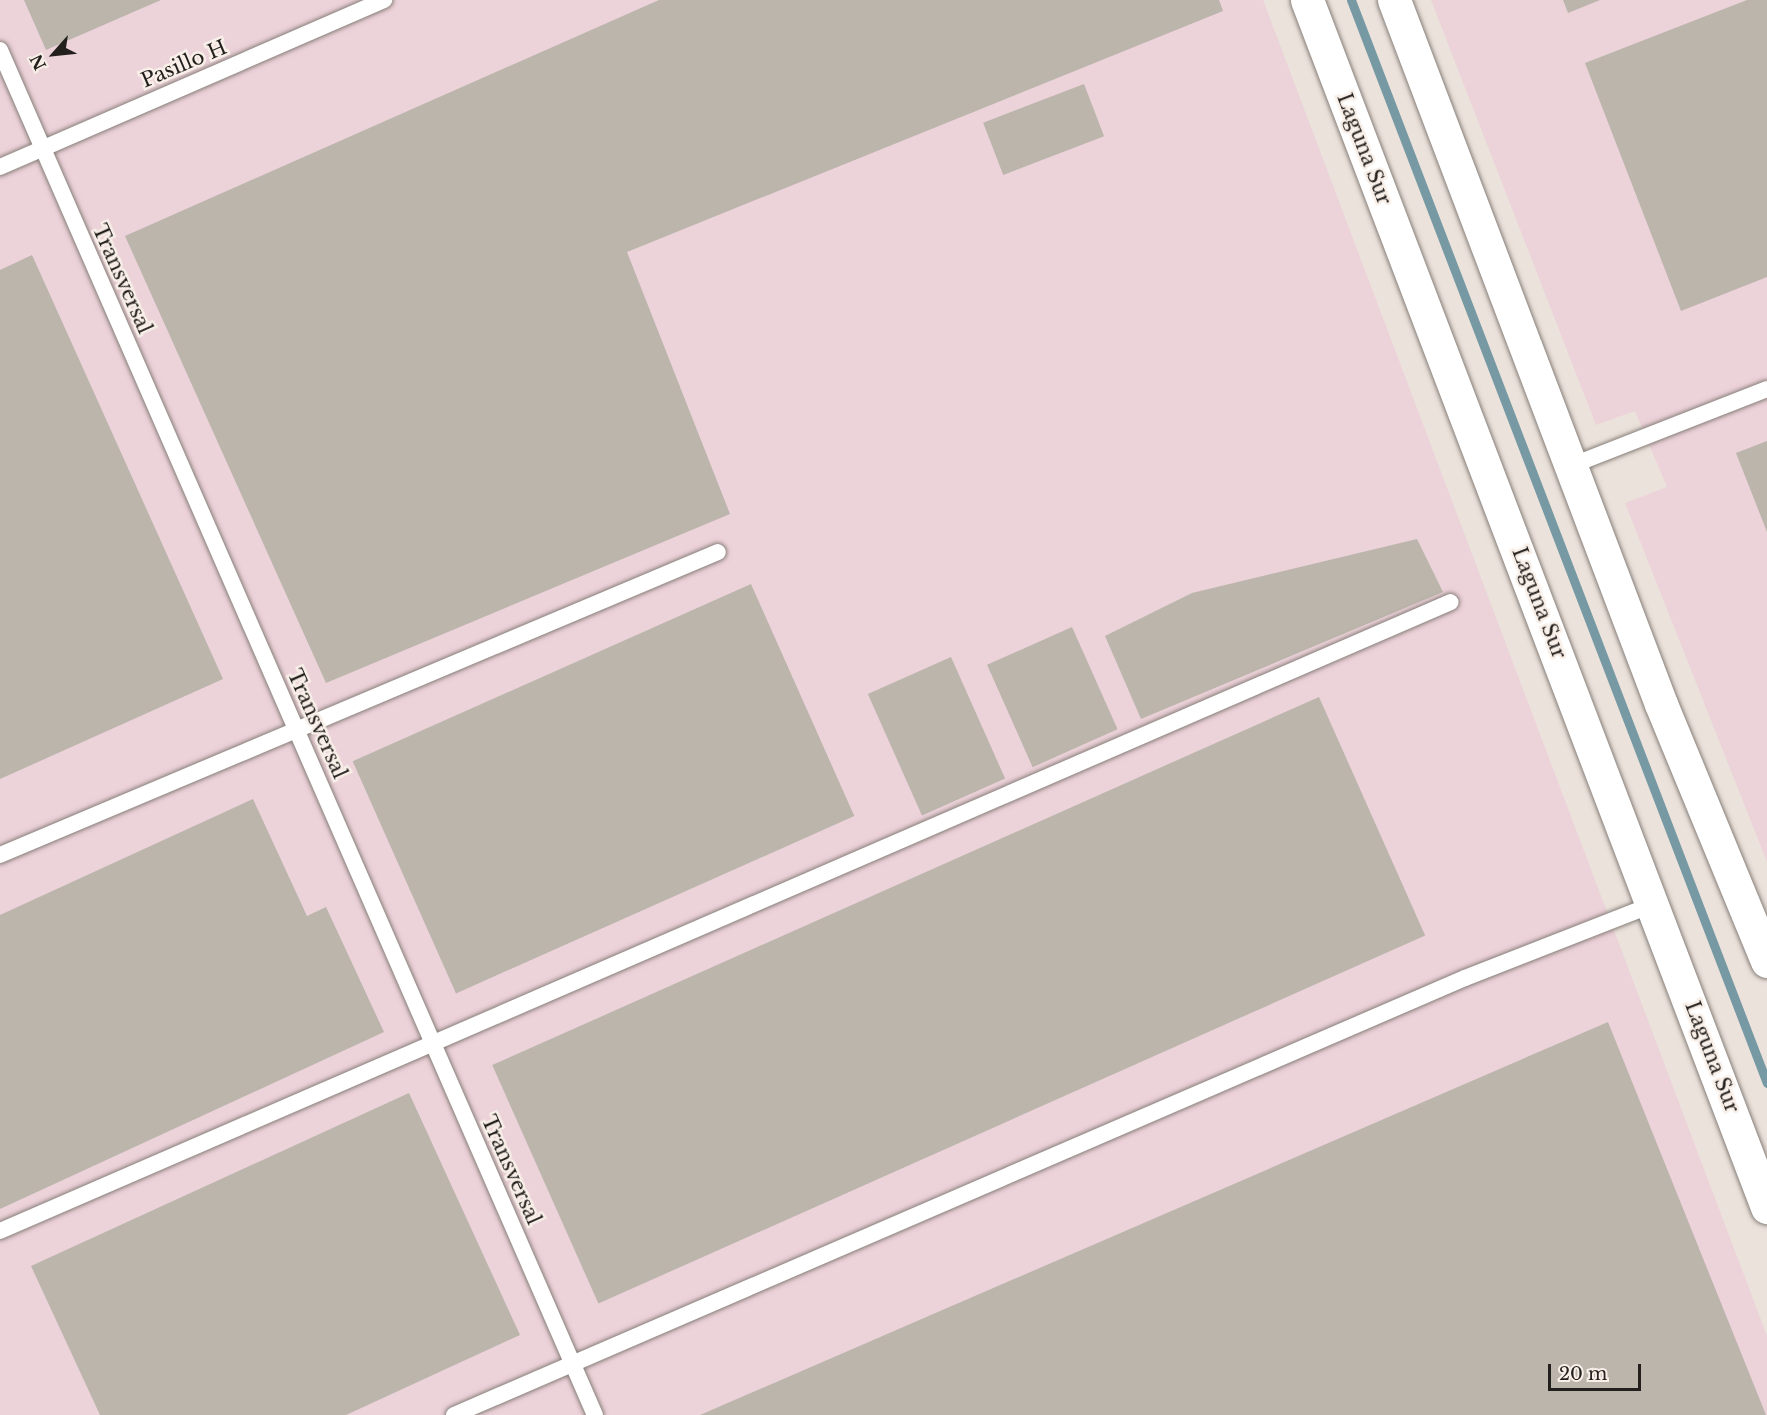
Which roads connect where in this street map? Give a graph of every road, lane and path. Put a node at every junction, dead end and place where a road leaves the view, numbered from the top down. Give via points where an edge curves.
1 (384, 0) edge
2 (1307, 0) edge
3 (1394, 0) edge
4 (0, 50) edge
5 (43, 148) junction
6 (0, 167) edge
7 (1767, 389) edge
8 (1573, 465) junction
9 (718, 552) dead end
10 (1451, 602) dead end
11 (297, 732) junction
12 (0, 855) edge
13 (1654, 904) junction
14 (1767, 961) edge
15 (431, 1040) junction
16 (1767, 1207) edge
17 (0, 1231) edge
18 (572, 1363) junction
19 (454, 1415) edge
20 (595, 1415) edge

1 - 5 lane, Pasillo H
2 - 13 street, Laguna Sur
3 - 8 street
4 - 5 lane, Transversal
5 - 6 lane, Pasillo H
5 - 11 lane, Transversal
7 - 8 lane
8 - 14 street via 1661,704
9 - 11 lane
10 - 15 lane
11 - 12 lane
11 - 15 lane, Transversal
13 - 16 street, Laguna Sur
13 - 18 lane via 1455,983
15 - 17 lane
15 - 18 lane, Transversal
18 - 19 lane
18 - 20 lane, Transversal

